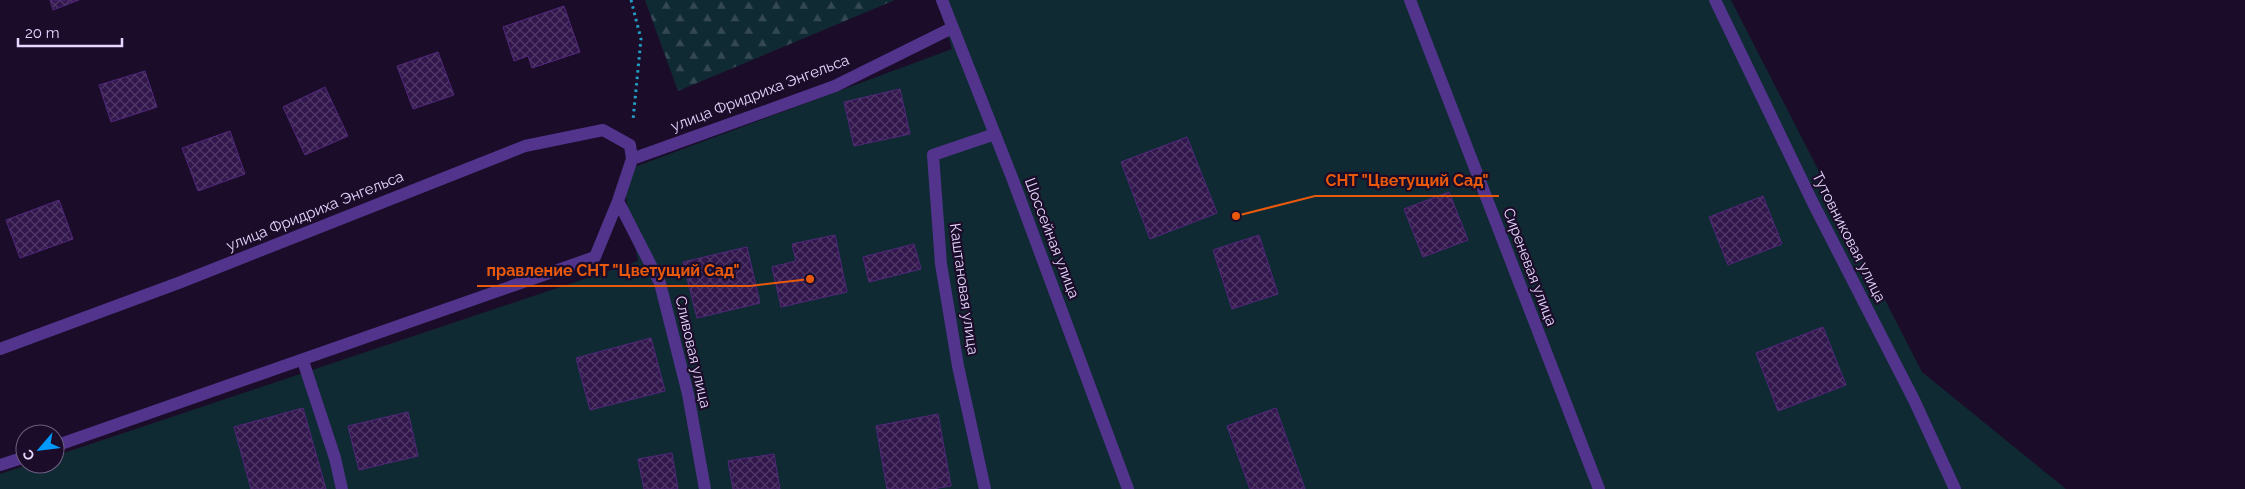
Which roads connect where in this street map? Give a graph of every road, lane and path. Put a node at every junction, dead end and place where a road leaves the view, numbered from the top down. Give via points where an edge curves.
1 (631, 0) edge
2 (942, 0) edge
3 (1410, 0) edge
4 (1716, 0) edge
5 (952, 28) junction
6 (995, 134) junction
7 (630, 146) junction
8 (632, 158) junction
9 (618, 200) junction
10 (0, 349) edge
11 (303, 361) junction
12 (65, 443) edge
13 (15, 460) edge
14 (0, 465) edge
15 (342, 489) edge
16 (705, 489) edge
17 (985, 489) edge
18 (1128, 489) edge
19 (1599, 489) edge
20 (1954, 489) edge

1 - 7 path via 641,39
2 - 5 street, Шоссейная улица
3 - 19 street, Сиреневая улица
4 - 20 street, Тутовниковая улица via 1813,203 1914,400
5 - 6 street, Шоссейная улица
5 - 8 street, улица Фридриха Энгельса via 834,86
6 - 17 street, Каштановая улица via 933,155 941,264 958,366
6 - 18 street, Шоссейная улица
7 - 8 street
7 - 10 street, улица Фридриха Энгельса via 603,130 525,146
8 - 9 street
9 - 11 street via 594,257
9 - 16 street, Сливовая улица via 660,283 688,394
11 - 12 street
11 - 15 street
13 - 14 street

